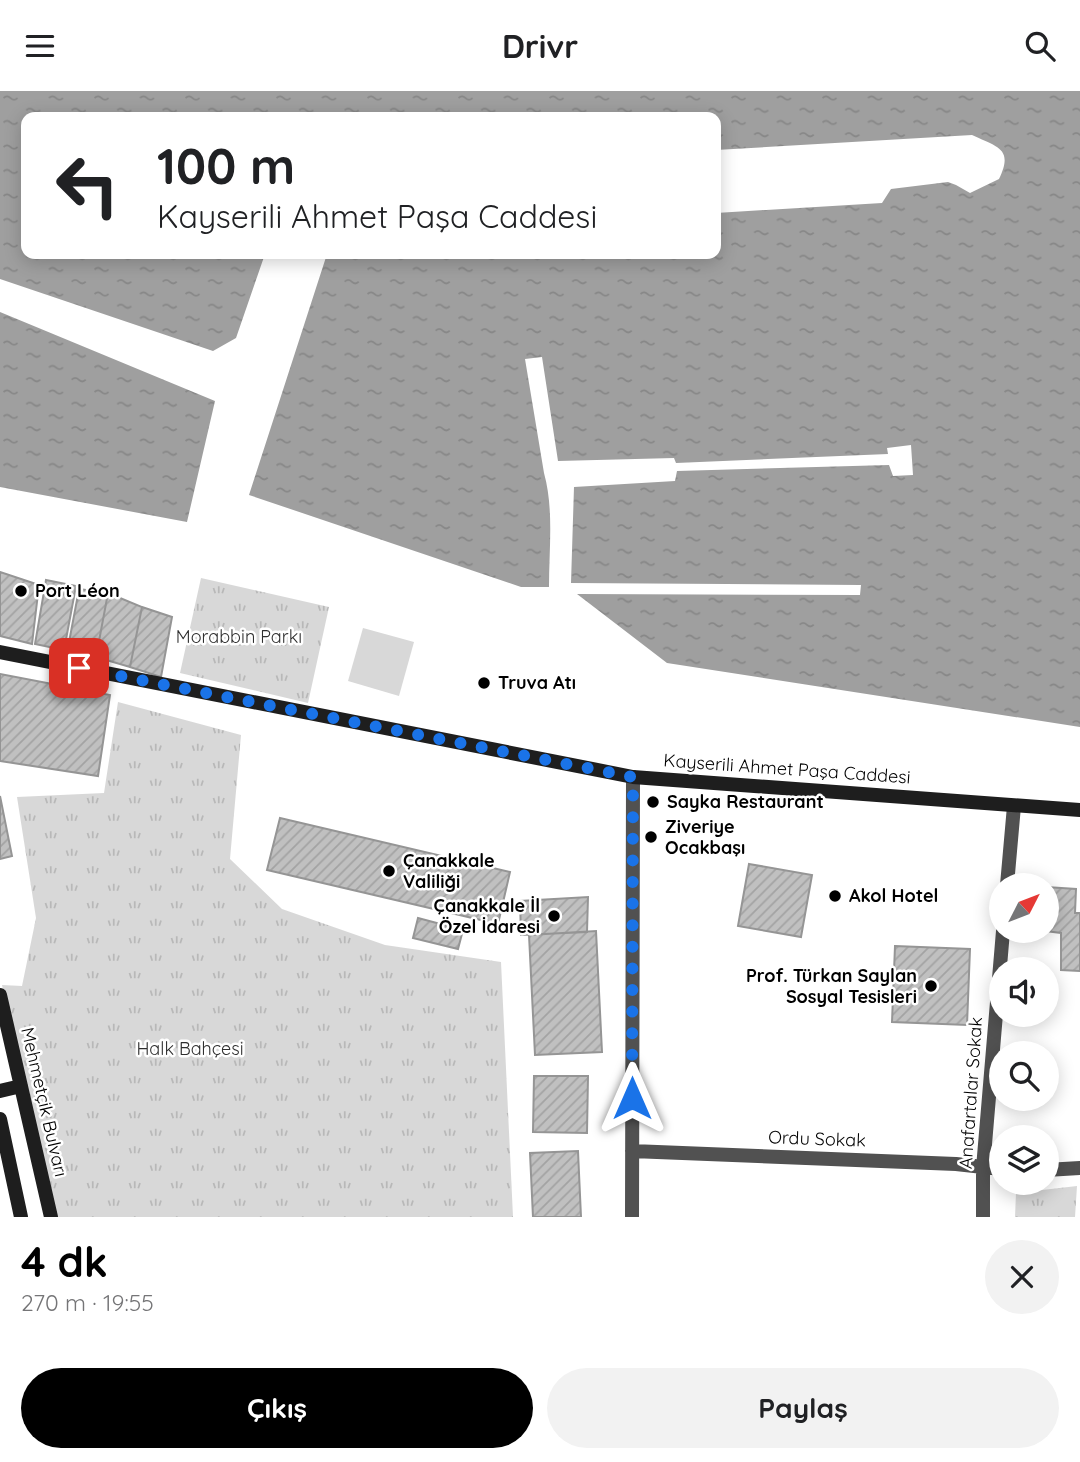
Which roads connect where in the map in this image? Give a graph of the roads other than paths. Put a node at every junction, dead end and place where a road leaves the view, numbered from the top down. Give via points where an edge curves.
1 (0, 652) edge
2 (633, 777) junction
3 (1014, 806) junction
4 (1080, 810) edge
5 (1008, 873) edge
6 (1002, 943) edge
7 (0, 995) edge
8 (21, 1086) junction
9 (0, 1091) edge
10 (2, 1126) edge
11 (30, 1127) junction
12 (632, 1151) junction
13 (983, 1168) junction
14 (989, 1168) edge
15 (1080, 1168) edge
16 (1059, 1169) edge
17 (21, 1217) edge
18 (51, 1217) edge
19 (632, 1217) edge
20 (984, 1217) edge

1 - 2 main road, Kayserili Ahmet Paşa Caddesi
2 - 3 main road, Kayserili Ahmet Paşa Caddesi
2 - 12 street
3 - 4 main road, Kayserili Ahmet Paşa Caddesi
3 - 5 street
6 - 13 street, Anafartalar Sokak
7 - 8 main road, Mehmetçik Bulvarı
8 - 9 main road
8 - 11 main road, Mehmetçik Bulvarı
10 - 11 main road
10 - 17 main road
11 - 18 main road, Mehmetçik Bulvarı
12 - 13 street, Ordu Sokak
12 - 19 street
13 - 14 street, Ordu Sokak
13 - 20 street, Anafartalar Sokak
15 - 16 street

